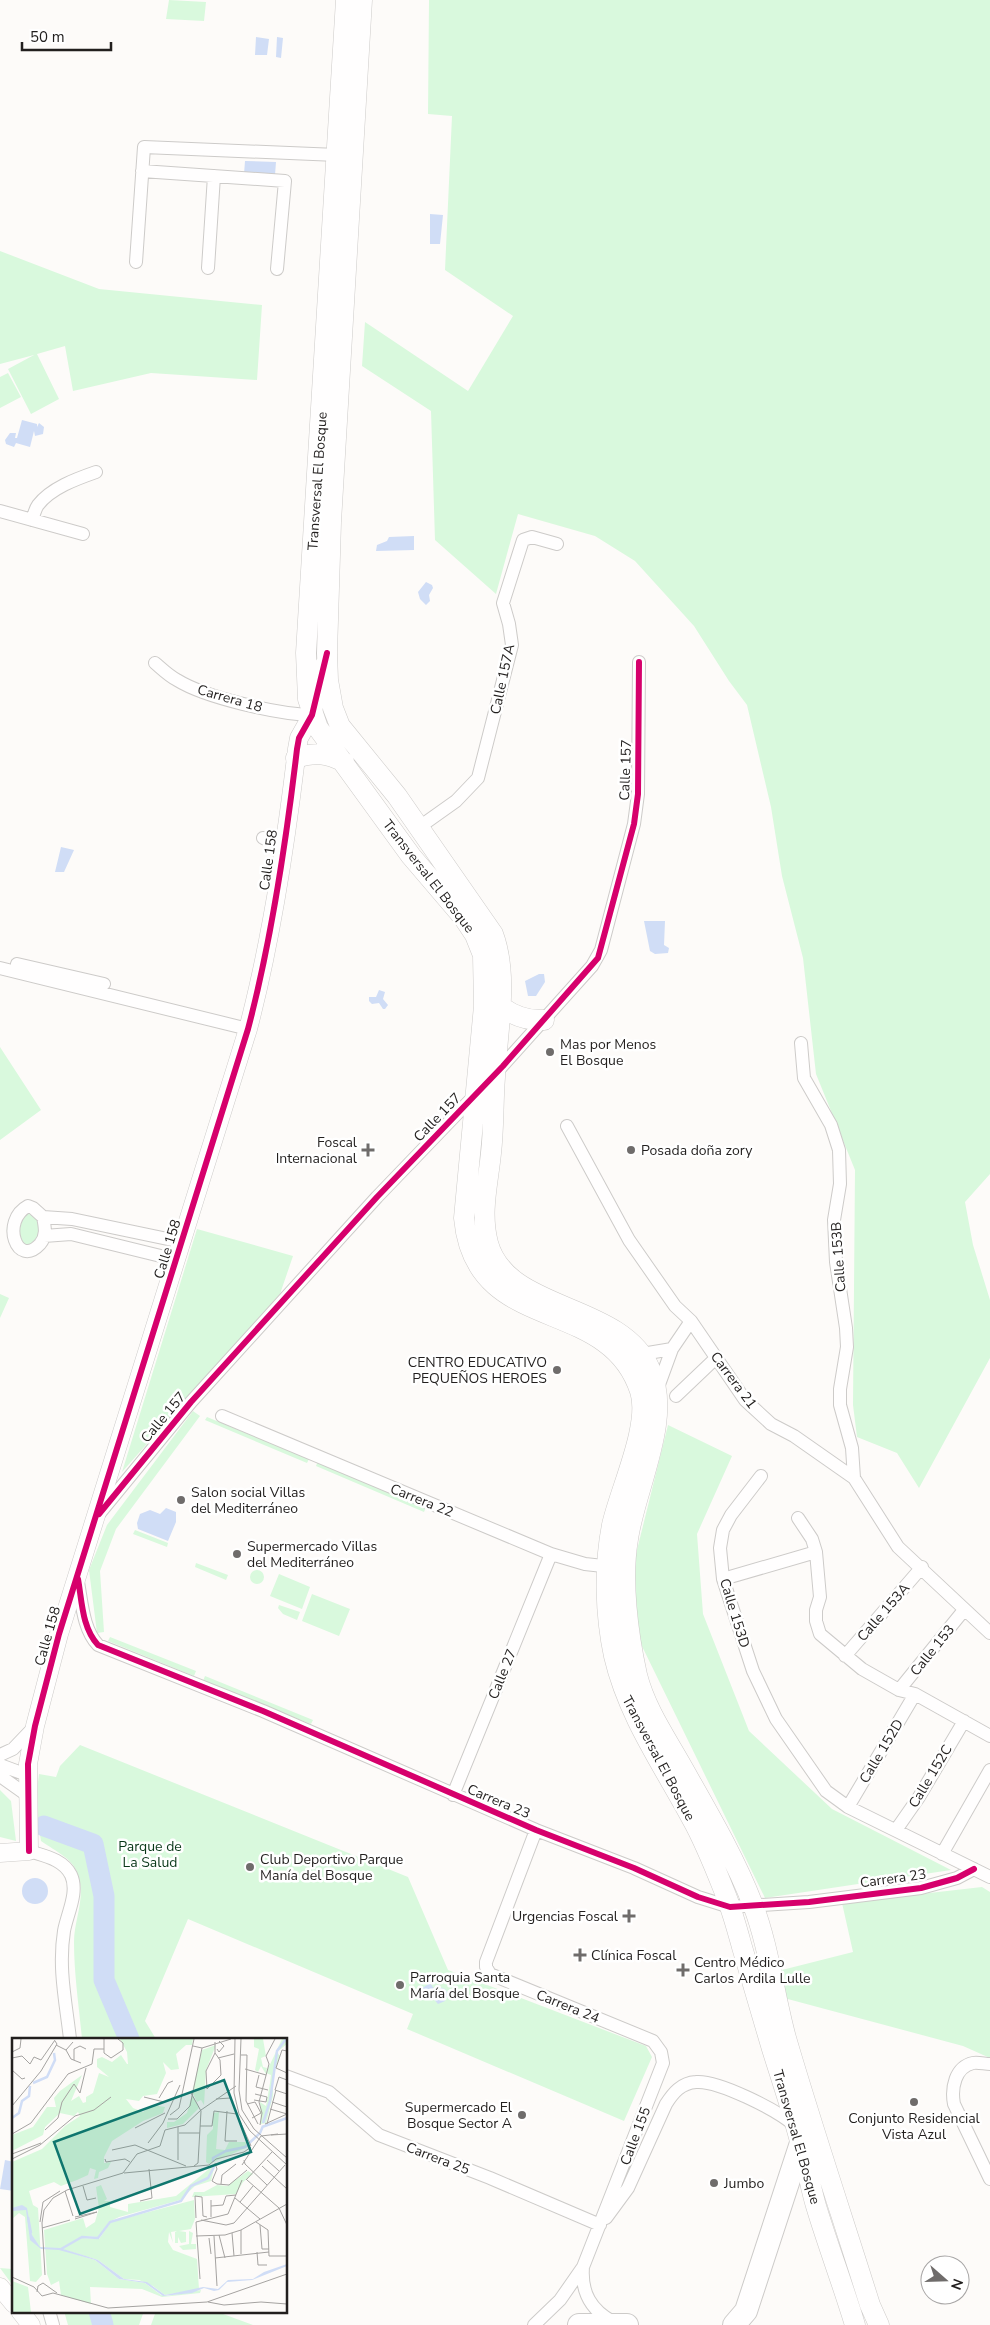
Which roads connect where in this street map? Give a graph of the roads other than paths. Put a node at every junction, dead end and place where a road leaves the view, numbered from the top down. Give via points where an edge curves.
1 (346, 0) edge
2 (362, 0) edge
3 (338, 155) junction
4 (142, 171) junction
5 (214, 176) junction
6 (136, 262) dead end
7 (208, 268) dead end
8 (277, 269) dead end
9 (96, 472) dead end
10 (0, 511) edge
11 (32, 520) junction
12 (83, 534) dead end
13 (558, 544) dead end
14 (327, 653) junction
15 (639, 662) dead end
16 (155, 664) dead end
17 (312, 715) junction
18 (340, 726) junction
19 (296, 758) junction
20 (344, 763) junction
21 (418, 828) junction
22 (263, 838) dead end
23 (284, 844) junction
24 (0, 960) edge
25 (0, 968) edge
26 (104, 984) dead end
27 (499, 1005) junction
28 (544, 1020) junction
29 (248, 1030) junction
30 (801, 1043) dead end
31 (495, 1075) junction
32 (476, 1094) junction
33 (567, 1126) dead end
34 (43, 1217) junction
35 (44, 1236) junction
36 (182, 1242) junction
37 (176, 1260) junction
38 (690, 1320) junction
39 (672, 1349) junction
40 (642, 1354) junction
41 (717, 1357) junction
42 (657, 1390) junction
43 (676, 1396) dead end
44 (222, 1416) dead end
45 (761, 1476) dead end
46 (854, 1478) junction
47 (798, 1518) dead end
48 (94, 1520) junction
49 (816, 1552) junction
50 (551, 1554) junction
51 (616, 1567) junction
52 (922, 1567) junction
53 (78, 1577) junction
54 (723, 1579) junction
55 (964, 1610) junction
56 (990, 1633) edge
57 (845, 1656) junction
58 (753, 1671) joint
59 (900, 1690) junction
60 (915, 1694) junction
61 (964, 1722) junction
62 (35, 1726) junction
63 (990, 1736) edge
64 (0, 1755) edge
65 (0, 1765) edge
66 (990, 1770) edge
67 (27, 1775) junction
68 (0, 1776) edge
69 (28, 1795) junction
70 (453, 1795) junction
71 (848, 1807) junction
72 (536, 1830) junction
73 (896, 1830) junction
74 (29, 1851) junction
75 (0, 1853) edge
76 (942, 1854) junction
77 (974, 1869) junction
78 (990, 1877) edge
79 (752, 1904) junction
80 (730, 1907) junction
81 (70, 2038) edge
82 (658, 2046) joint
83 (990, 2064) edge
84 (288, 2077) edge
85 (798, 2135) junction
86 (990, 2179) edge
87 (600, 2225) junction
88 (583, 2268) junction
89 (0, 2287) edge
90 (12, 2302) edge
91 (21, 2312) edge
92 (49, 2312) edge
93 (32, 2325) edge
94 (53, 2325) edge
95 (534, 2325) edge
96 (578, 2325) edge
97 (625, 2325) edge
98 (734, 2325) edge
99 (855, 2325) edge
100 (879, 2325) edge

1 - 3 main road, Transversal El Bosque
2 - 14 main road, Transversal El Bosque via 331,522
3 - 4 street via 144,147
3 - 17 main road, Transversal El Bosque via 306,653 306,681
4 - 5 street
4 - 6 street
5 - 7 street
5 - 8 street via 285,181
9 - 11 street via 52,492 37,506
10 - 11 street
11 - 12 street
13 - 21 street, Calle 157A via 532,538 522,540 504,603 512,645 478,778 456,800
14 - 17 street, Calle 158
14 - 18 main road, Transversal El Bosque via 328,680
15 - 28 street, Calle 157 via 638,794 634,824 601,950 592,966
16 - 17 street, Carrera 18 via 177,680 201,691 252,701 290,714
17 - 18 street via 327,718
17 - 19 street, Calle 158 via 300,738
17 - 20 main road, Transversal El Bosque
18 - 21 main road, Transversal El Bosque
19 - 20 main road via 321,754 333,756
19 - 23 street, Calle 158
20 - 32 main road, Transversal El Bosque via 411,856 463,916 483,955 485,989
21 - 27 main road, Transversal El Bosque via 493,934 499,950
22 - 23 street
23 - 29 street, Calle 158 via 262,973
24 - 26 street
25 - 29 street
27 - 28 main road via 524,1019
27 - 31 main road, Transversal El Bosque
28 - 31 street, Calle 157
29 - 36 street, Calle 158
30 - 46 street, Calle 153B via 804,1078 831,1125 839,1150 840,1184 834,1220 836,1262 846,1328 840,1405 852,1448
31 - 32 street, Calle 157
31 - 40 main road, Transversal El Bosque via 484,1207 494,1258 513,1280 591,1316 624,1337
32 - 48 street, Calle 157 via 377,1197 191,1402
32 - 51 main road, Transversal El Bosque via 464,1218 466,1237 478,1267 509,1296 590,1332 609,1344 630,1367 640,1391 640,1427 612,1528
33 - 38 street, Carrera 21 via 629,1240 675,1306
34 - 35 street
34 - 35 street via 28,1206 18,1209 7,1217 3,1230 7,1242 24,1251 37,1246
34 - 36 street via 72,1218
35 - 37 street via 71,1234
36 - 37 street, Calle 158
37 - 48 street, Calle 158
38 - 39 street
38 - 41 street, Carrera 21
39 - 40 street
39 - 42 street
40 - 42 main road, Transversal El Bosque
41 - 43 street
41 - 46 street, Carrera 21 via 745,1400 771,1424
42 - 51 main road, Transversal El Bosque via 653,1437 627,1541
44 - 50 street, Carrera 22
45 - 54 street, Calle 153D via 723,1530 720,1548
46 - 52 street, Carrera 21 via 898,1547
47 - 49 street via 812,1539
48 - 53 street, Calle 158
49 - 54 street
49 - 57 street via 820,1597 816,1621 820,1634
50 - 51 street, Carrera 22 via 585,1564
50 - 70 street, Calle 27
51 - 79 main road, Transversal El Bosque via 638,1678 648,1705 719,1834
51 - 80 main road, Transversal El Bosque via 610,1627 624,1691 634,1716 694,1822
52 - 55 street, Carrera 21
52 - 57 street, Calle 153A
53 - 62 street, Calle 158
53 - 70 street, Carrera 23 via 87,1628 98,1645 263,1711
54 - 58 street, Calle 153D
55 - 56 street, Carrera 21
55 - 59 street, Calle 153
57 - 59 street
58 - 71 street, Carrera 23 via 776,1719 795,1747 826,1791
59 - 60 street
60 - 61 street
60 - 71 street, Calle 152D
61 - 63 street
61 - 73 street, Calle 152C
62 - 64 street via 13,1749
62 - 67 street, Calle 158
65 - 67 street
66 - 76 street
67 - 69 street, Calle 158
68 - 69 street
69 - 74 street, Calle 158
70 - 72 street, Carrera 23
71 - 73 street, Carrera 23
72 - 80 street, Carrera 23 via 698,1897
72 - 82 street, Carrera 24 via 486,1962 490,1974 647,2038
73 - 76 street, Carrera 23
74 - 75 street
74 - 81 street via 57,1860 65,1866 74,1883 62,1957 62,1986
76 - 77 street, Carrera 23
77 - 78 street, Carrera 23
77 - 79 street, Carrera 23 via 957,1878 921,1888 809,1902
79 - 80 street, Carrera 23
79 - 100 main road, Transversal El Bosque via 785,2035 870,2306
80 - 85 main road, Transversal El Bosque
82 - 87 street, Calle 155 via 663,2063
83 - 86 street via 974,2063 962,2069 952,2092 954,2104
84 - 87 street, Carrera 25 via 329,2092 379,2135
85 - 87 street, Calle 155 via 772,2108 708,2082 695,2082 679,2088 666,2104 628,2188
85 - 98 highway via 746,2311
85 - 99 main road, Transversal El Bosque via 815,2203
87 - 88 street, Calle 155
88 - 95 street, Calle 155 via 560,2300
88 - 97 street, Calle 155 via 585,2294 592,2306 602,2316
89 - 90 street
91 - 93 street
92 - 94 street
96 - 97 highway

